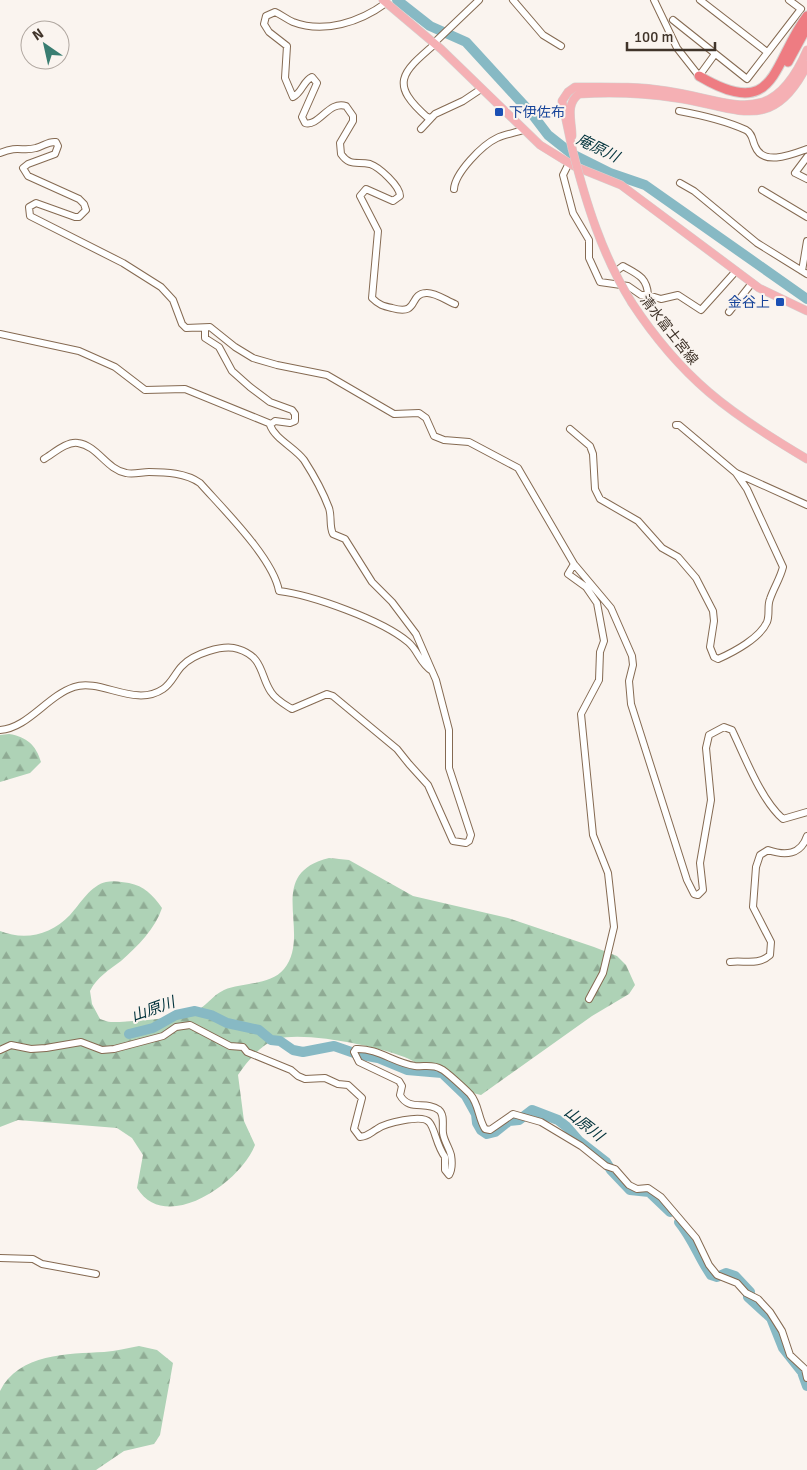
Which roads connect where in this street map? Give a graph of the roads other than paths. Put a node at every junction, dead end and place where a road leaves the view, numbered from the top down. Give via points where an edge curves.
1 (479, 0) edge
2 (513, 0) edge
3 (654, 0) edge
4 (700, 0) edge
5 (789, 0) edge
6 (384, 1) edge
7 (807, 16) edge
8 (673, 20) dead end
9 (807, 27) edge
10 (435, 43) junction
11 (561, 46) dead end
12 (807, 50) edge
13 (768, 52) junction
14 (715, 54) junction
15 (807, 65) edge
16 (699, 76) junction
17 (481, 89) junction
18 (773, 102) junction
19 (679, 110) dead end
20 (432, 118) junction
21 (421, 129) dead end
22 (524, 130) junction
23 (807, 149) edge
24 (0, 153) edge
25 (807, 157) edge
26 (569, 163) junction
27 (807, 179) edge
28 (680, 183) dead end
29 (454, 189) dead end
30 (762, 190) dead end
31 (807, 217) edge
32 (807, 241) edge
33 (620, 269) dead end
34 (736, 271) junction
35 (804, 272) edge
36 (752, 283) junction
37 (648, 295) junction
38 (455, 304) dead end
39 (807, 311) edge
40 (729, 312) dead end
41 (205, 329) junction
42 (0, 334) edge
43 (271, 424) junction
44 (676, 426) dead end
45 (570, 429) dead end
46 (44, 459) dead end
47 (807, 459) edge
48 (736, 473) junction
49 (807, 505) edge
50 (574, 564) junction
51 (433, 672) junction
52 (0, 730) edge
53 (807, 812) edge
54 (807, 836) edge
55 (730, 962) dead end
56 (588, 999) dead end
57 (0, 1050) edge
58 (0, 1258) edge
59 (96, 1274) dead end
60 (807, 1378) edge

1 - 10 street
2 - 11 street via 544,35
3 - 16 street via 677,48
4 - 13 street
5 - 13 street via 801,9
6 - 10 main road
6 - 38 street via 361,18 331,27 303,25 276,12 266,16 264,24 286,46 285,78 293,97 309,78 317,83 302,117 305,123 311,123 334,106 346,106 353,116 340,143 341,154 352,163 371,164 393,181 400,192 393,201 366,189 360,196 378,231 372,298 379,306 398,311 407,309 420,294 428,292
7 - 16 highway via 771,81 760,90 735,92
8 - 14 street
9 - 16 highway via 775,84 758,96 744,99 730,96
10 - 17 main road
10 - 20 street via 408,68 403,90 422,113
12 - 18 main road via 789,84
13 - 14 street via 747,79
14 - 16 street
15 - 18 main road, 清水富士宮線 via 794,88
17 - 20 street
17 - 22 main road
18 - 47 main road, 清水富士宮線, bridge via 743,106 643,87 575,87 562,101 594,226 632,303 678,365 713,397 752,427
19 - 23 street via 746,131 761,154 781,158
20 - 21 street
22 - 26 main road via 540,145
22 - 29 street via 497,138 477,153 460,171 454,181
24 - 41 street via 13,147 36,148 56,142 55,154 28,164 24,172 79,199 86,210 75,217 36,203 29,207 30,216 146,276 168,293 186,328
25 - 27 street via 795,173
26 - 34 main road via 621,185
26 - 37 street via 563,175 573,213 589,240 589,258 600,282 628,286 641,295
28 - 35 street via 757,243
30 - 31 street
32 - 35 street
33 - 37 street via 623,266 643,278 648,285
34 - 36 main road
34 - 37 street via 700,310 678,295 661,299
36 - 39 main road
36 - 40 street
41 - 43 street via 205,338 219,347 232,371 270,402 295,414 295,420 290,423 280,420
41 - 50 street via 210,327 253,358 328,375 394,414 419,413 426,418 434,436 469,442 518,468
42 - 43 street via 79,351 115,367 145,390 185,389
43 - 51 street via 272,432 304,460 330,510 333,534 345,539 372,582 405,618
44 - 48 street
45 - 48 street via 590,446 595,489 600,500 638,521 696,578 713,611 710,647 718,659 761,630 768,621 768,602 780,581 783,567 747,489
46 - 51 street via 70,443 77,443 94,450 111,467 126,474 150,472 193,478 250,540 276,578 278,591 309,598 379,624 409,642 424,667
48 - 49 street
50 - 53 street via 611,608 632,656 631,704 694,894 698,895 703,890 700,863 711,800 706,748 709,735 724,727 732,730 759,784 783,819
50 - 56 street via 568,574 586,587 597,603 604,641 600,652 599,680 581,714 593,835 608,873 614,927 602,974
51 - 52 street via 449,730 449,768 470,835 466,843 453,841 428,785 397,749 333,696 327,694 292,709 270,690 261,666 239,649 225,647 203,654 183,665 164,688 148,696 75,686 11,729
54 - 55 street via 798,851 782,854 768,850 760,855 756,867 754,907 771,942 770,955 754,962
57 - 60 street via 12,1045 46,1048 81,1042 102,1050 114,1050 190,1025 230,1046 243,1048 270,1063 292,1070 305,1079 325,1078 348,1085 362,1098 354,1129 360,1137 369,1136 377,1128 410,1119 425,1119 430,1122 438,1148 446,1156 445,1170 449,1175 450,1155 444,1140 440,1111 431,1106 412,1106 404,1101 399,1081 359,1062 354,1052 356,1049 373,1050 414,1066 444,1069 470,1094 485,1129 490,1130 513,1114 541,1122 615,1169 629,1185 637,1189 648,1188 661,1197 696,1238 717,1275 737,1283 770,1312 782,1330 790,1354 805,1369
58 - 59 street via 33,1259 42,1264

